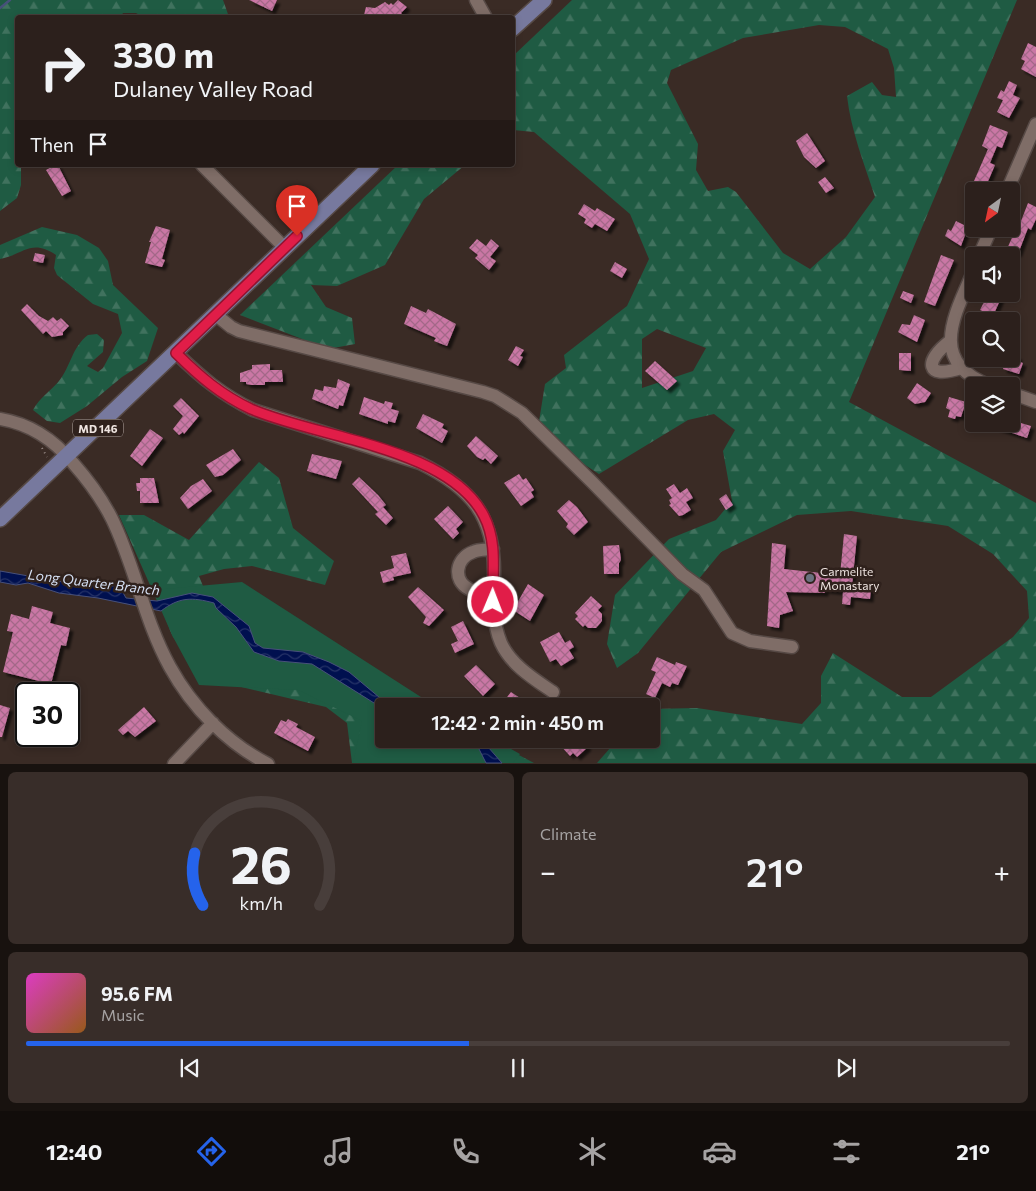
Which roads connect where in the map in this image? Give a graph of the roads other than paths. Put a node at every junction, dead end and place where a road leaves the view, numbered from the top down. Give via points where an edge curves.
1 (476, 0) edge
2 (544, 0) edge
3 (484, 15) edge
4 (515, 27) edge
5 (1036, 124) edge
6 (204, 167) edge
7 (370, 167) edge
8 (1011, 182) edge
9 (285, 248) junction
10 (965, 290) edge
11 (215, 314) junction
12 (950, 341) junction
13 (176, 353) junction
14 (961, 368) junction
15 (972, 377) edge
16 (1020, 396) edge
17 (1036, 402) edge
18 (0, 419) edge
19 (67, 456) junction
20 (0, 520) edge
21 (493, 549) junction
22 (493, 592) junction
23 (792, 647) dead end
24 (553, 692) dead end
25 (213, 724) junction
26 (174, 764) edge
27 (268, 764) edge

1 - 3 street
2 - 4 main road
5 - 8 street
6 - 9 street
7 - 9 main road, MD 146
9 - 11 main road, MD 146
10 - 12 street via 954,315
11 - 13 main road, MD 146
11 - 23 street via 239,331 483,392 511,405 682,574 704,590 732,632 750,642
12 - 14 street
12 - 14 street via 937,351 932,365 943,373
13 - 19 main road, MD 146
13 - 21 street via 218,391 253,410 397,454 437,471 476,503 484,517
14 - 15 street
16 - 17 street
18 - 19 street via 46,437
19 - 20 main road, MD 146
19 - 25 street via 110,515 163,654 177,678
21 - 22 street
21 - 22 street via 466,555 458,569 461,583 468,588 475,592
22 - 24 street via 496,630 502,644 518,666
25 - 26 street
25 - 27 street

